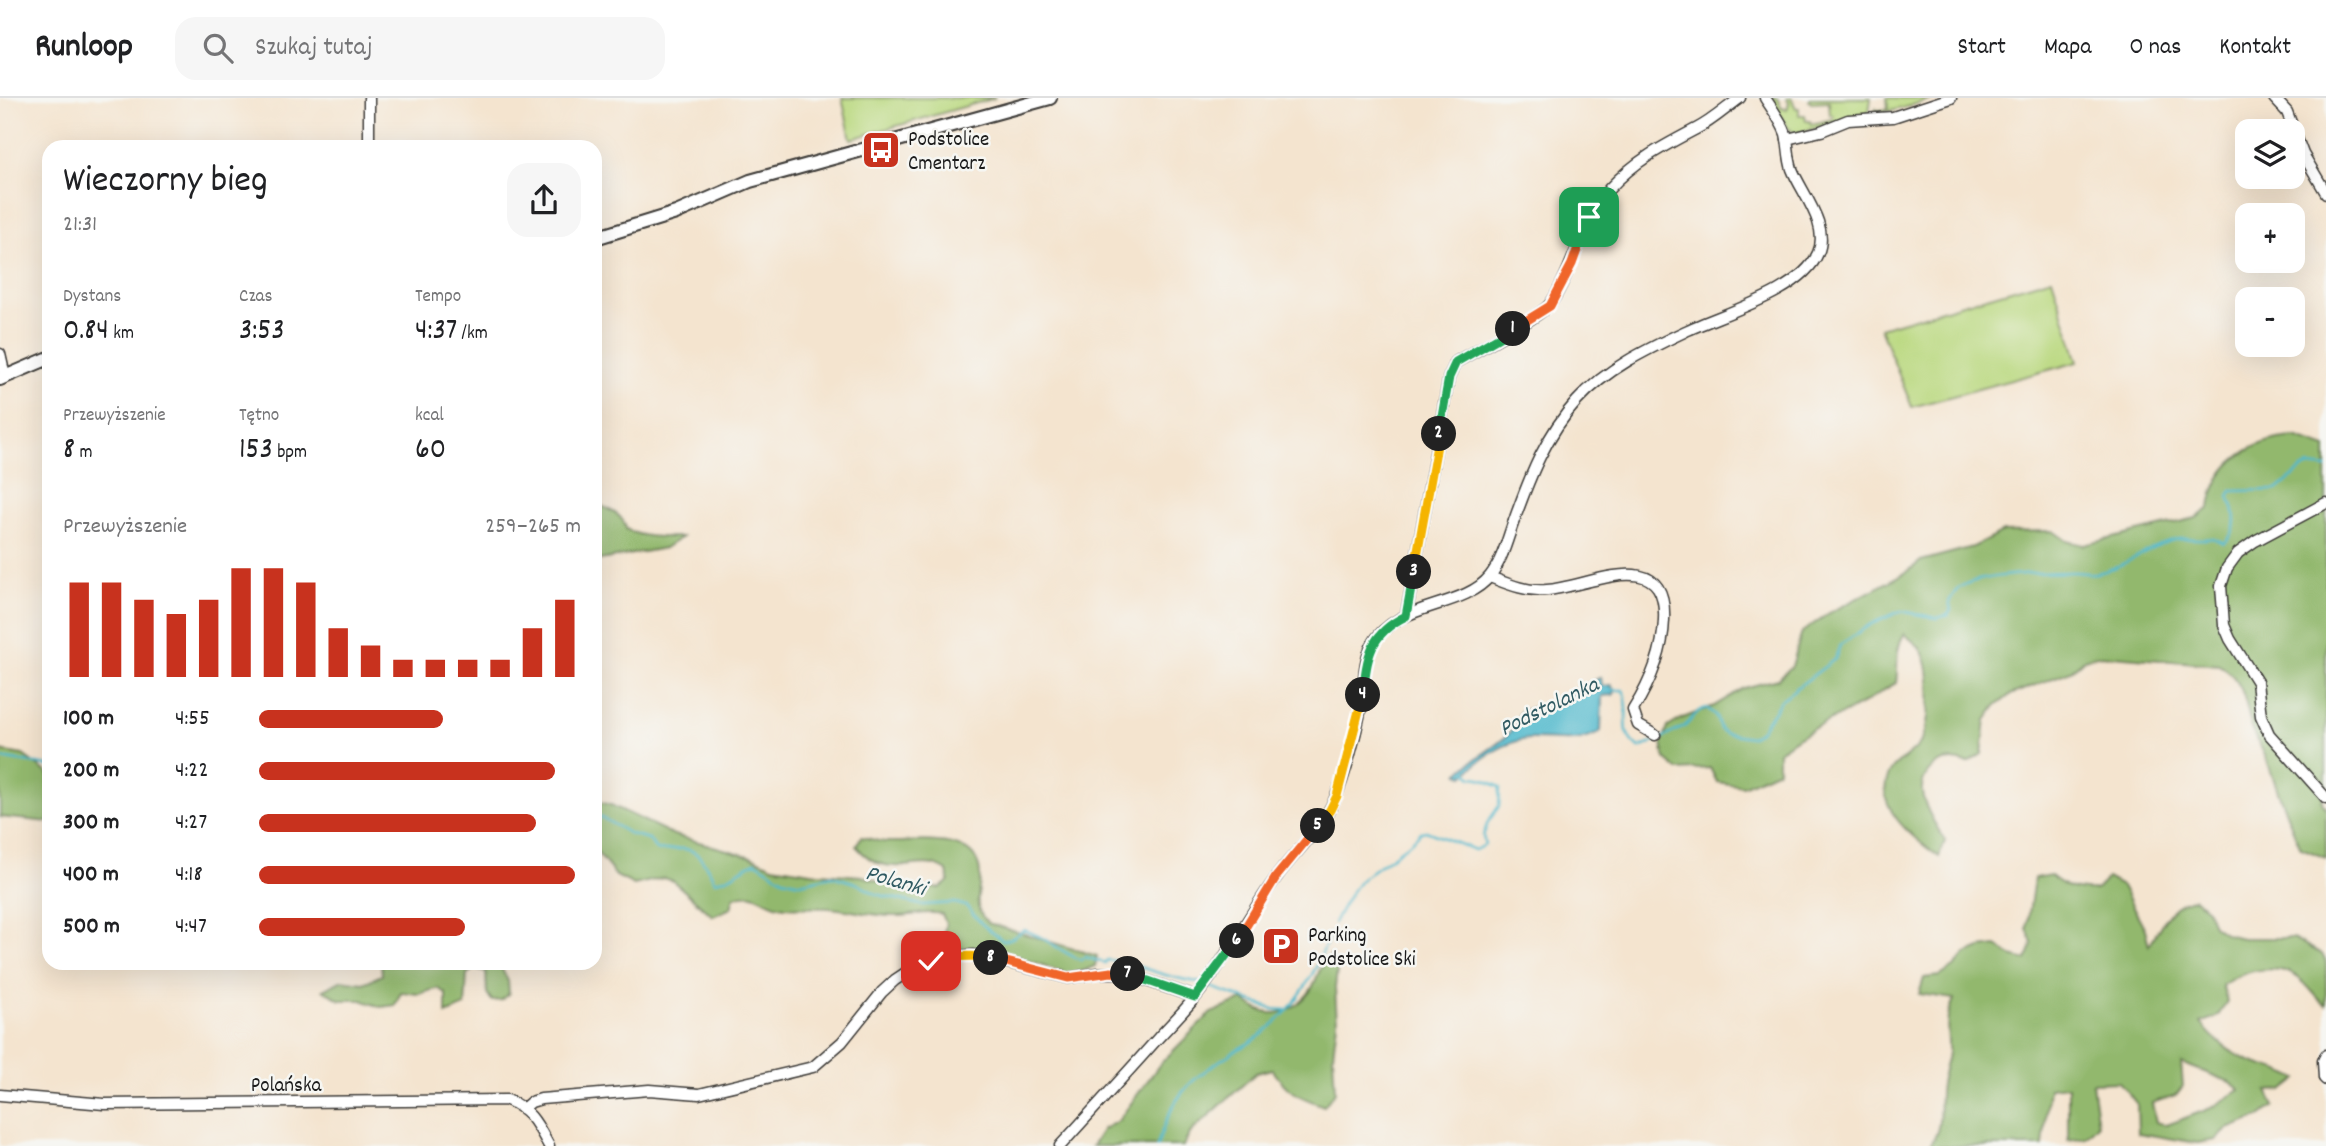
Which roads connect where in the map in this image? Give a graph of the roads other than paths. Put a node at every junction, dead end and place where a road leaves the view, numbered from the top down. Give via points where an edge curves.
1 (369, 98) edge
2 (1049, 98) edge
3 (1740, 98) edge
4 (1765, 98) edge
5 (1951, 98) edge
6 (2274, 98) edge
7 (1787, 139) junction
8 (369, 140) edge
9 (2326, 193) edge
10 (602, 235) edge
11 (0, 354) edge
12 (42, 361) edge
13 (3, 378) edge
14 (2326, 503) edge
15 (1490, 577) junction
16 (1406, 616) junction
17 (1655, 735) dead end
18 (2326, 798) edge
19 (1195, 997) junction
20 (2326, 1055) edge
21 (2326, 1080) edge
22 (0, 1096) edge
23 (523, 1108) junction
24 (549, 1146) edge
25 (1060, 1146) edge

1 - 8 street
2 - 10 street via 750,181 676,213
3 - 16 street via 1628,169 1589,217 1550,306 1456,362 1449,377
4 - 7 street
5 - 7 street via 1893,117 1848,120
6 - 9 street via 2287,112 2303,154
7 - 15 street via 1792,170 1817,219 1819,252 1796,281 1645,351 1606,374 1577,401 1552,432 1531,474
11 - 13 street
12 - 13 street
14 - 18 street via 2238,553 2221,586 2224,625 2258,682 2261,716 2269,734
15 - 16 street via 1474,590
15 - 17 street via 1518,588 1547,590 1608,577 1646,576 1654,581 1665,604 1664,628 1658,657 1633,710 1638,725
16 - 19 street via 1385,628 1372,646 1361,707 1330,810 1276,877 1236,943
19 - 23 street via 1124,973 1068,978 974,955 957,956 931,961 895,980 842,1042 813,1067 699,1094 603,1093 541,1099
19 - 25 street
20 - 21 street
22 - 23 street, Polańska via 104,1104 508,1100
23 - 24 street via 531,1113

